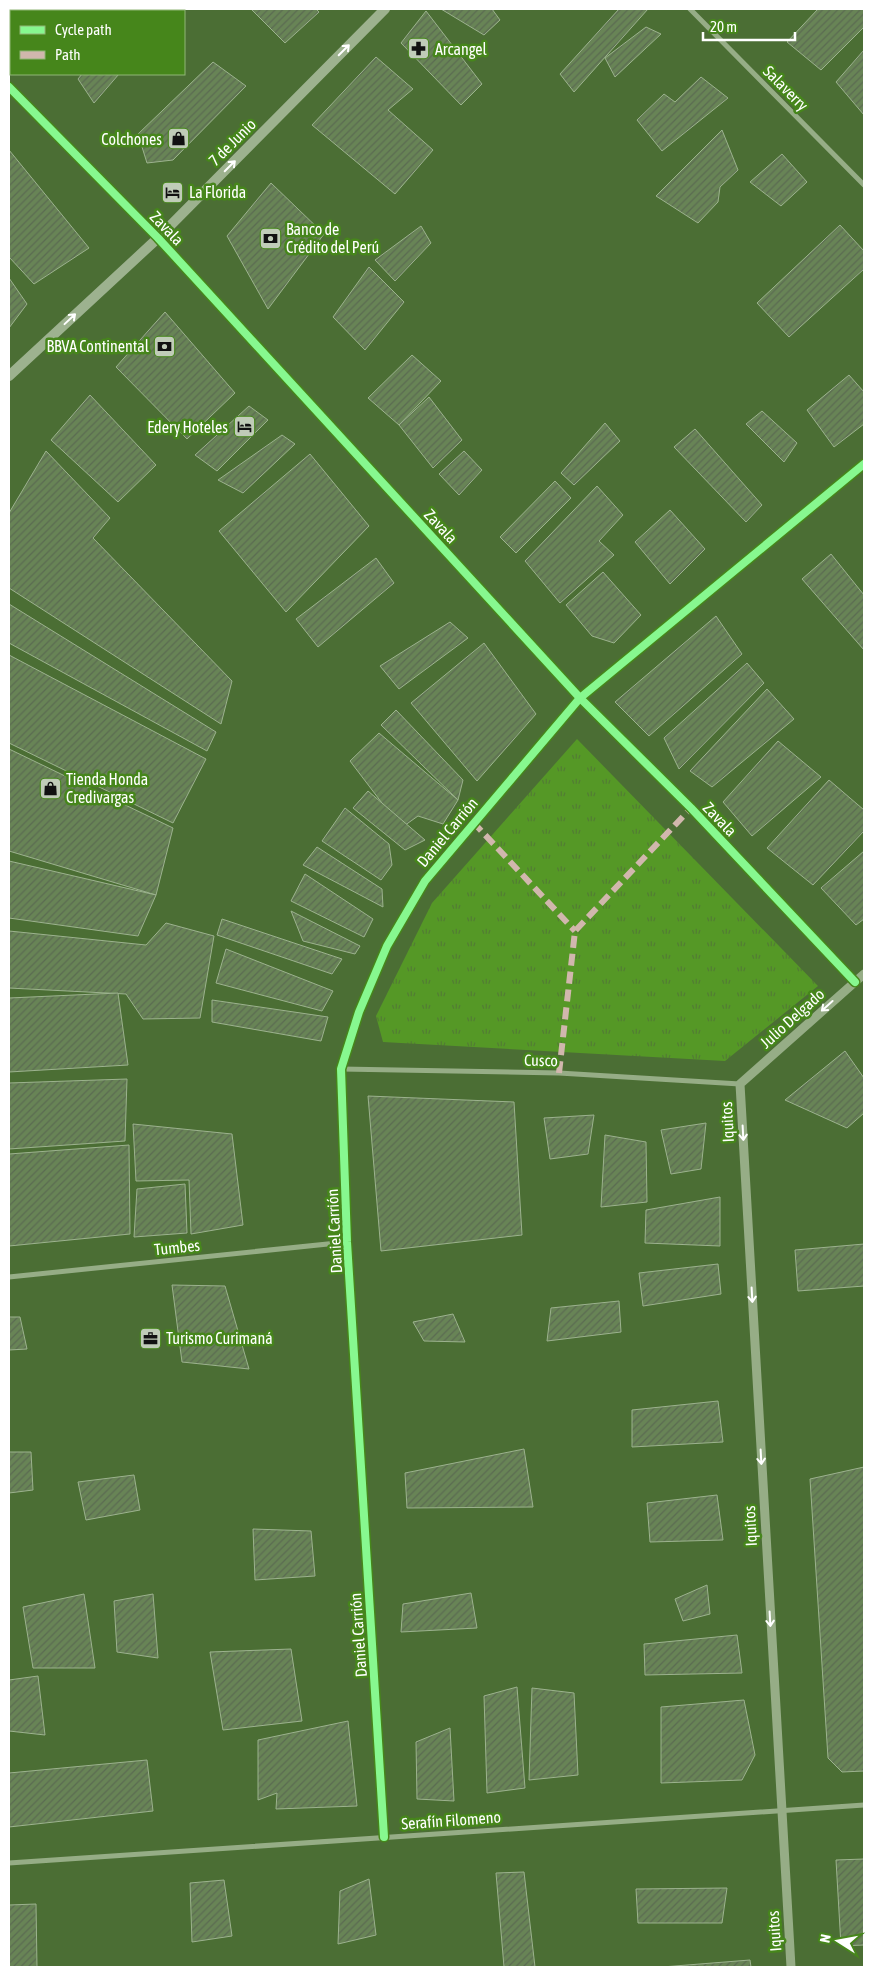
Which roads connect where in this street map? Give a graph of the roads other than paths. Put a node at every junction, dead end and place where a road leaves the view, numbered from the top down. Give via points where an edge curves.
1 (385, 9) edge
2 (690, 9) edge
3 (9, 87) edge
4 (864, 185) edge
5 (158, 238) junction
6 (9, 376) edge
7 (864, 464) edge
8 (580, 698) junction
9 (864, 974) edge
10 (855, 982) junction
11 (341, 1069) junction
12 (740, 1084) junction
13 (347, 1242) junction
14 (9, 1277) edge
15 (864, 1805) edge
16 (781, 1812) junction
17 (384, 1837) junction
18 (9, 1864) edge
19 (791, 1967) edge

5 -> 1 main road, 7 de Junio
2 - 4 street, Salaverry
3 - 5 street, Zavala
6 -> 5 main road, 7 de Junio
5 - 8 street, Zavala
7 - 8 street, Daniel Carrión
8 - 10 street, Zavala via 691,808
8 - 11 street, Daniel Carrión via 425,881 387,946 359,1012
9 - 10 street, Julio Delgado
10 -> 12 street, Julio Delgado
11 - 12 street, Cusco via 559,1073
11 - 13 street, Daniel Carrión
12 -> 16 street, Iquitos
13 - 14 street, Tumbes
13 - 17 street, Daniel Carrión
15 - 16 street, Serafín Filomeno
16 - 17 street, Serafín Filomeno
16 - 19 street, Iquitos
17 - 18 street, Serafín Filomeno

